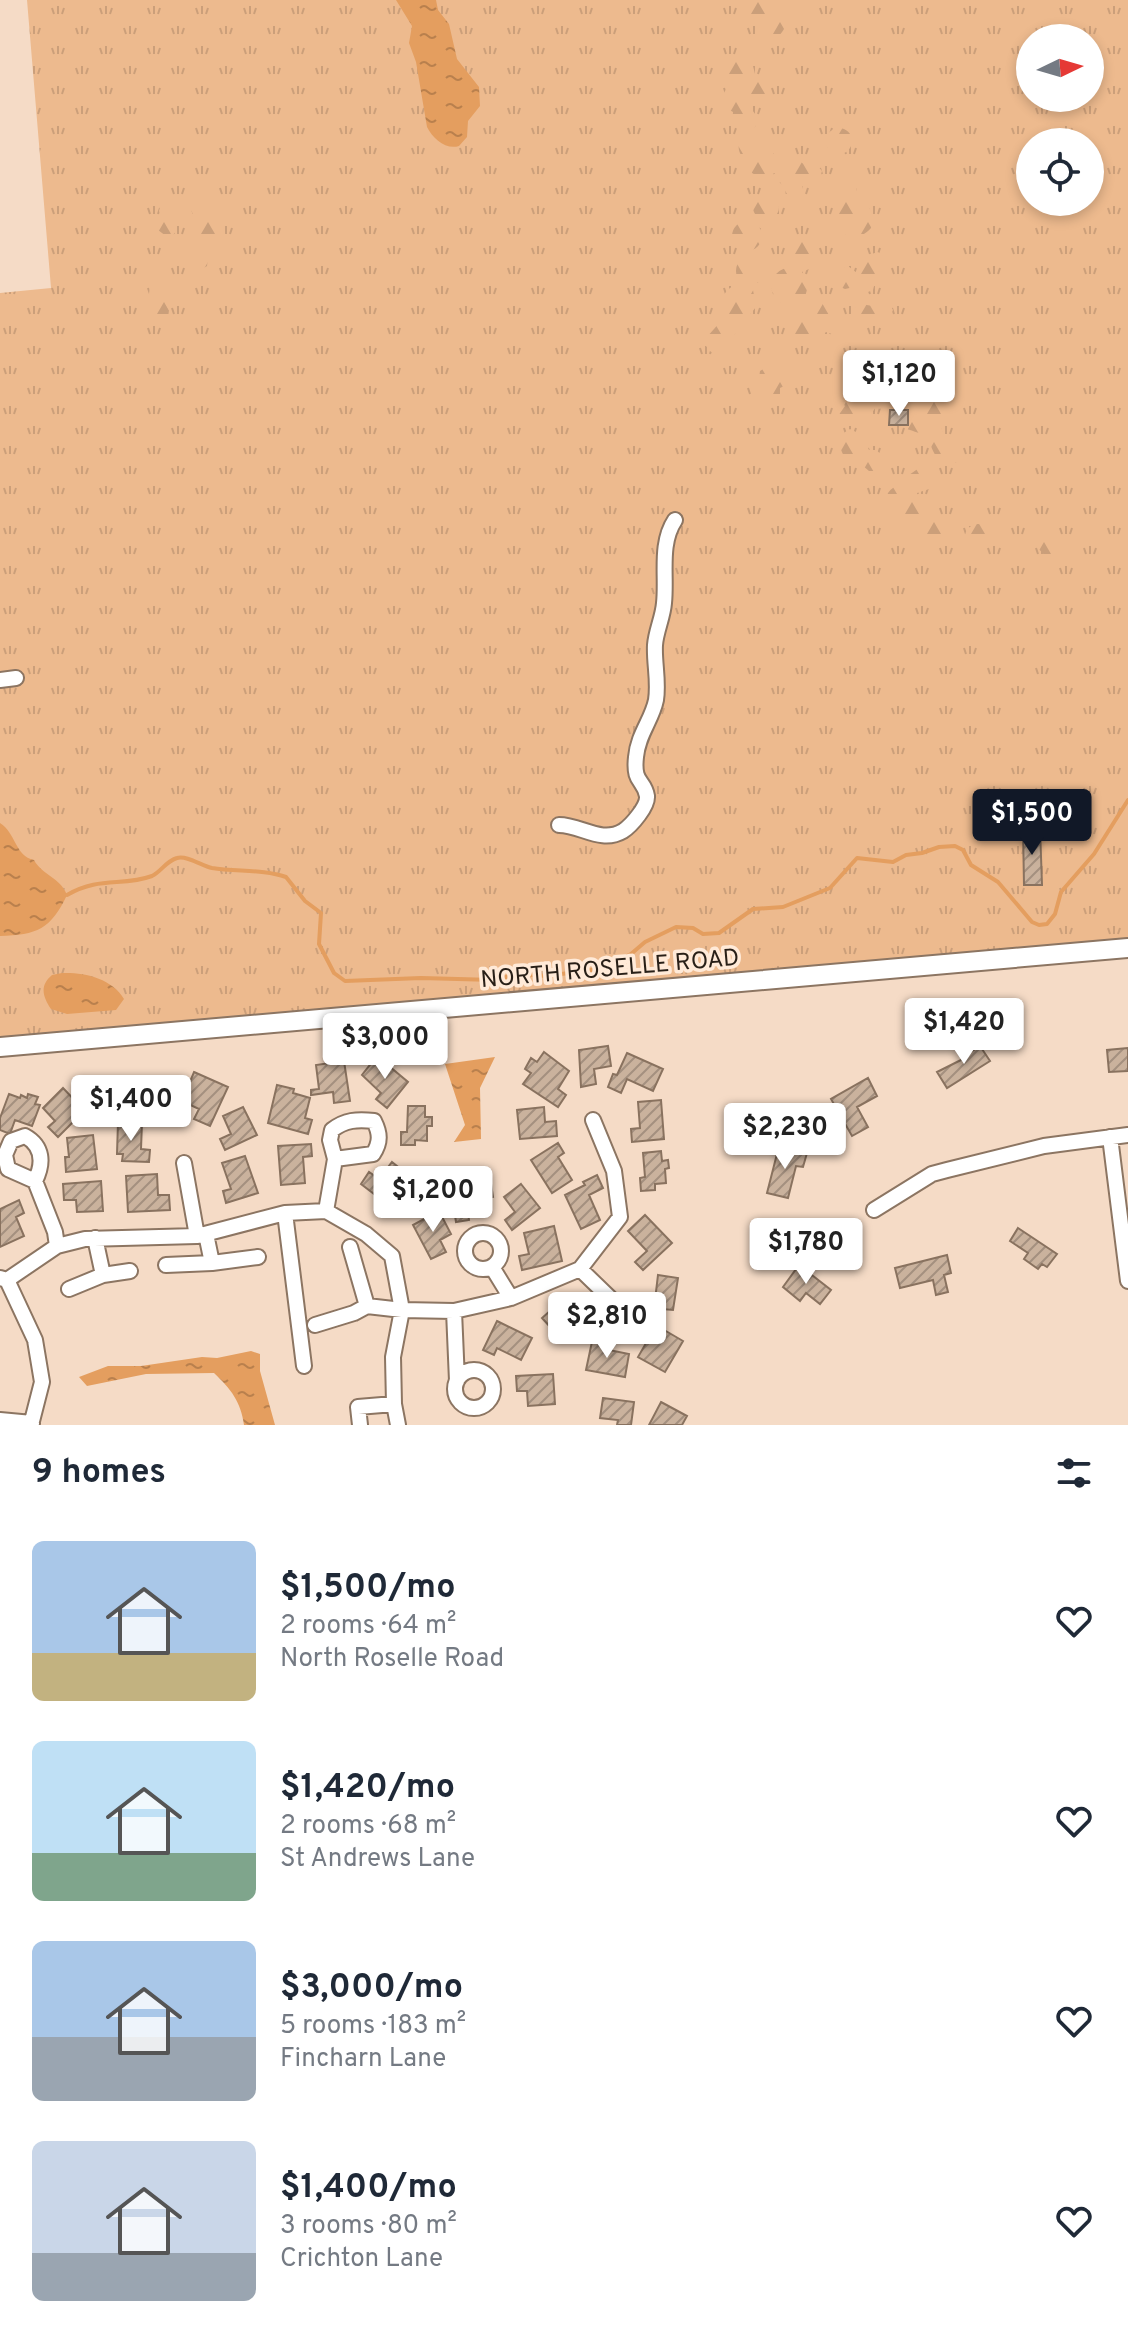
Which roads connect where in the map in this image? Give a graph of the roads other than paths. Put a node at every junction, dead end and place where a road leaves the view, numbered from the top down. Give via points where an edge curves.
1 (675, 520) dead end
2 (16, 678) dead end
3 (0, 680) edge
4 (559, 825) dead end
5 (1128, 948) edge
6 (0, 1047) edge
7 (593, 1120) dead end
8 (1128, 1135) edge
9 (1110, 1137) junction
10 (335, 1159) dead end
11 (184, 1163) dead end
12 (35, 1181) dead end
13 (874, 1210) dead end
14 (326, 1211) junction
15 (285, 1213) junction
16 (202, 1235) junction
17 (95, 1238) junction
18 (57, 1246) junction
19 (350, 1247) dead end
20 (258, 1257) dead end
21 (212, 1263) junction
22 (166, 1265) dead end
23 (492, 1267) dead end
24 (580, 1269) junction
25 (130, 1271) dead end
26 (103, 1275) junction
27 (3, 1279) edge
28 (1128, 1281) edge
29 (69, 1289) dead end
30 (511, 1298) junction
31 (611, 1299) dead end
32 (367, 1306) junction
33 (402, 1310) junction
34 (454, 1311) junction
35 (315, 1325) dead end
36 (304, 1366) dead end
37 (457, 1381) dead end
38 (394, 1404) junction
39 (0, 1420) edge
40 (31, 1424) edge
41 (360, 1425) edge
42 (398, 1425) edge

1 - 4 street via 668,534 664,605 656,639 656,700 636,753 635,777 646,801 618,833 597,835
2 - 3 street
5 - 6 main road, NORTH ROSELLE ROAD
7 - 24 street via 614,1171 620,1217
8 - 9 street
9 - 13 street via 1044,1146 932,1174
9 - 28 street
10 - 14 street
11 - 16 street
12 - 18 street
14 - 15 street
14 - 33 street via 392,1256
15 - 16 street
15 - 36 street
16 - 17 street
16 - 21 street
17 - 18 street
17 - 26 street
18 - 27 street
19 - 32 street
20 - 21 street
21 - 22 street
23 - 30 street
24 - 30 street
24 - 31 street
25 - 26 street
26 - 29 street
27 - 40 street via 35,1340 42,1382
30 - 34 street
32 - 33 street
32 - 35 street
33 - 34 street
33 - 38 street via 393,1357
34 - 37 street
38 - 41 street via 358,1407
38 - 42 street
39 - 40 street

